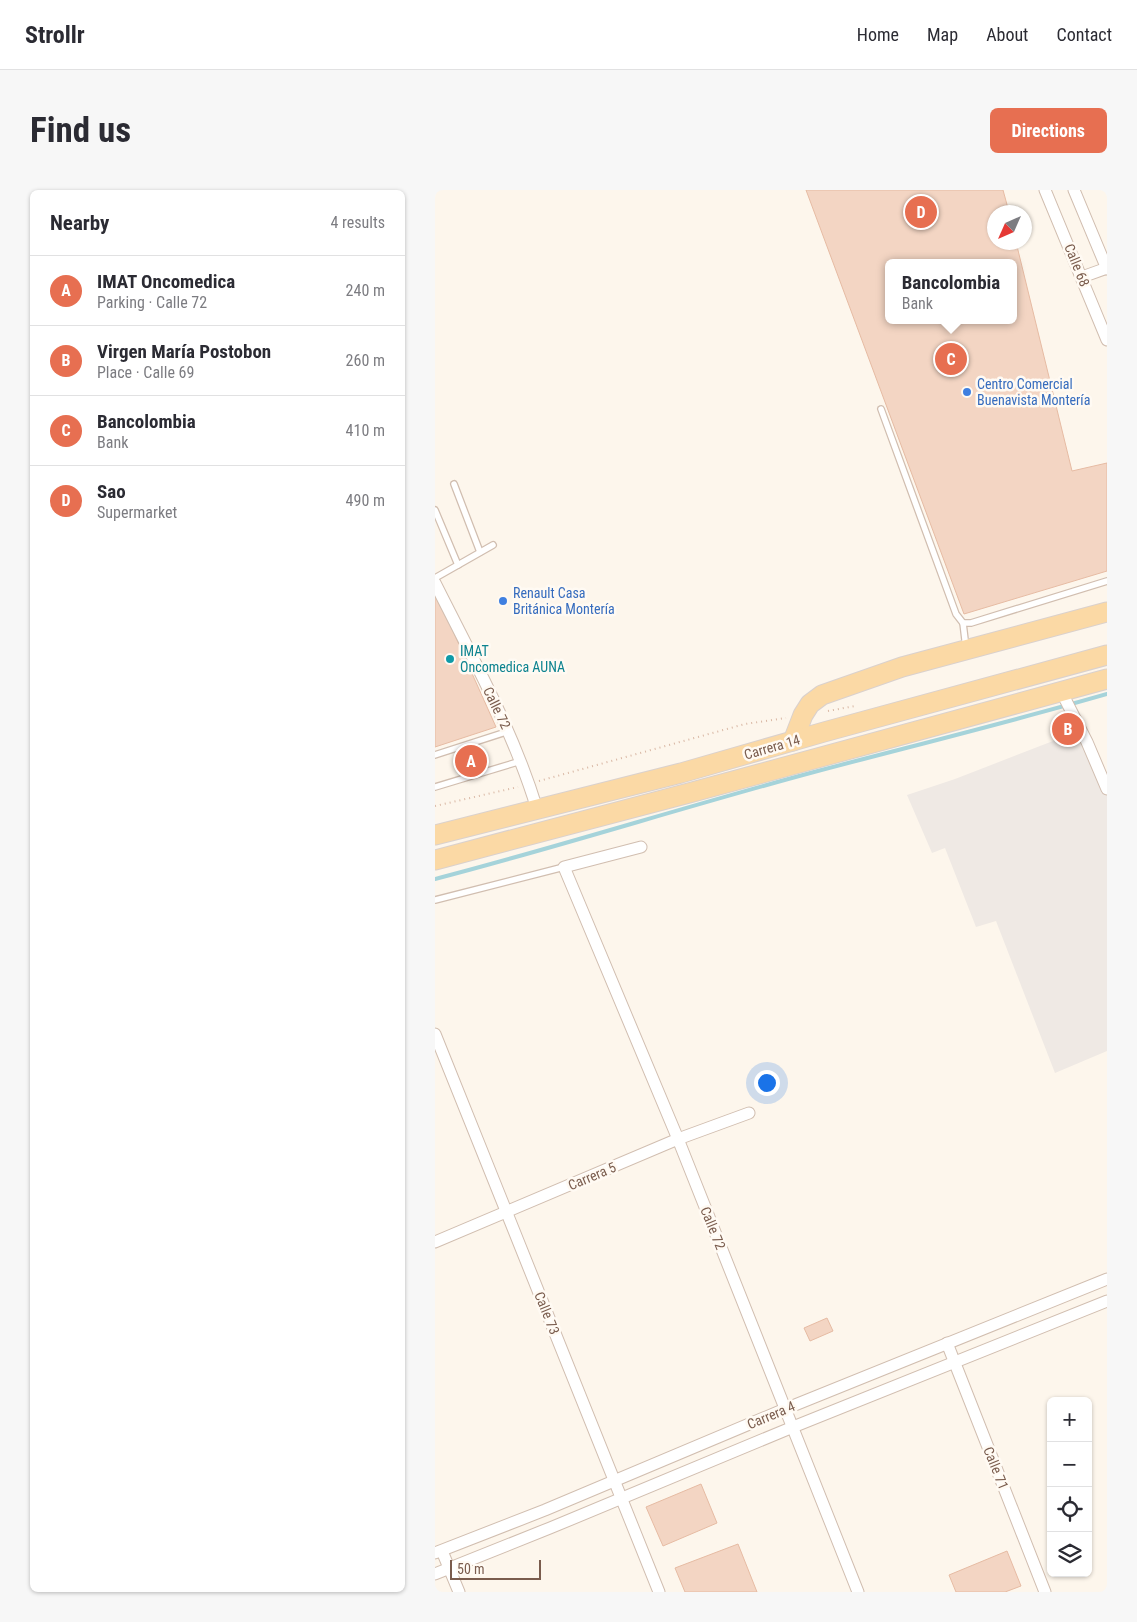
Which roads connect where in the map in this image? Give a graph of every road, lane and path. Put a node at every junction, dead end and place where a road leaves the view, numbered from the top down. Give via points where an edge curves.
1 (1045, 190) edge
2 (1074, 190) edge
3 (1107, 268) edge
4 (1082, 277) junction
5 (1107, 340) edge
6 (881, 409) dead end
7 (454, 484) dead end
8 (435, 510) edge
9 (493, 545) dead end
10 (480, 552) junction
11 (458, 564) junction
12 (435, 578) edge
13 (1107, 581) edge
14 (435, 583) edge
15 (1107, 612) edge
16 (963, 623) junction
17 (966, 650) junction
18 (1107, 654) edge
19 (1107, 679) edge
20 (1064, 698) junction
21 (863, 704) dead end
22 (803, 715) junction
23 (509, 731) junction
24 (793, 741) junction
25 (435, 755) edge
26 (521, 761) junction
27 (529, 784) junction
28 (435, 786) edge
29 (1107, 789) edge
30 (435, 806) edge
31 (537, 809) junction
32 (435, 835) edge
33 (641, 847) dead end
34 (435, 860) edge
35 (565, 867) junction
36 (435, 900) edge
37 (435, 1034) edge
38 (749, 1112) dead end
39 (678, 1139) junction
40 (506, 1212) junction
41 (435, 1242) edge
42 (1107, 1279) edge
43 (1107, 1301) edge
44 (947, 1343) junction
45 (955, 1363) junction
46 (858, 1379) junction
47 (868, 1397) junction
48 (785, 1409) junction
49 (793, 1427) junction
50 (697, 1446) junction
51 (701, 1465) junction
52 (614, 1481) junction
53 (621, 1498) junction
54 (439, 1552) edge
55 (449, 1568) junction
56 (435, 1574) edge
57 (459, 1592) edge
58 (659, 1592) edge
59 (858, 1592) edge
60 (1045, 1592) edge

1 - 4 street, Calle 68
2 - 3 street, Calle 68
3 - 4 street
4 - 5 street, Calle 68
6 - 16 lane via 956,614
7 - 10 lane
8 - 11 lane
9 - 10 lane
10 - 11 lane
11 - 12 lane
13 - 16 lane
14 - 23 street, Calle 72
15 - 17 main road
16 - 17 lane
17 - 22 main road via 902,667 822,695 810,704
18 - 24 main road, Carrera 14
19 - 20 main road, Carrera 14
20 - 29 street
20 - 34 main road, Carrera 14
21 - 22 path
22 - 24 main road
22 - 27 path via 745,724
23 - 25 lane
23 - 26 street, Calle 72
24 - 31 main road, Carrera 14
26 - 27 street, Calle 72
26 - 28 lane
27 - 30 path
27 - 31 street, Calle 72
31 - 32 main road, Carrera 14
33 - 35 street
35 - 36 lane
35 - 39 street, Calle 72
37 - 40 street, Calle 73
38 - 39 street, Carrera 5
39 - 40 street, Carrera 5
39 - 48 street, Calle 72
40 - 41 street, Carrera 5
40 - 52 street, Calle 73
42 - 44 street, Carrera 4
43 - 45 street, Carrera 4
44 - 45 street, Calle 71
44 - 46 street, Carrera 4
45 - 47 street, Carrera 4
45 - 60 street, Calle 71
46 - 47 street
46 - 48 street, Carrera 4
47 - 49 street, Carrera 4
48 - 49 street, Calle 72
48 - 50 street, Carrera 4
49 - 51 street, Carrera 4
49 - 59 street, Calle 72
50 - 51 street
50 - 52 street, Carrera 4
51 - 53 street, Carrera 4
52 - 53 street, Calle 73
52 - 54 street, Carrera 4
53 - 55 street, Carrera 4
53 - 58 street, Calle 73
54 - 55 street
55 - 56 street, Carrera 4
55 - 57 street

